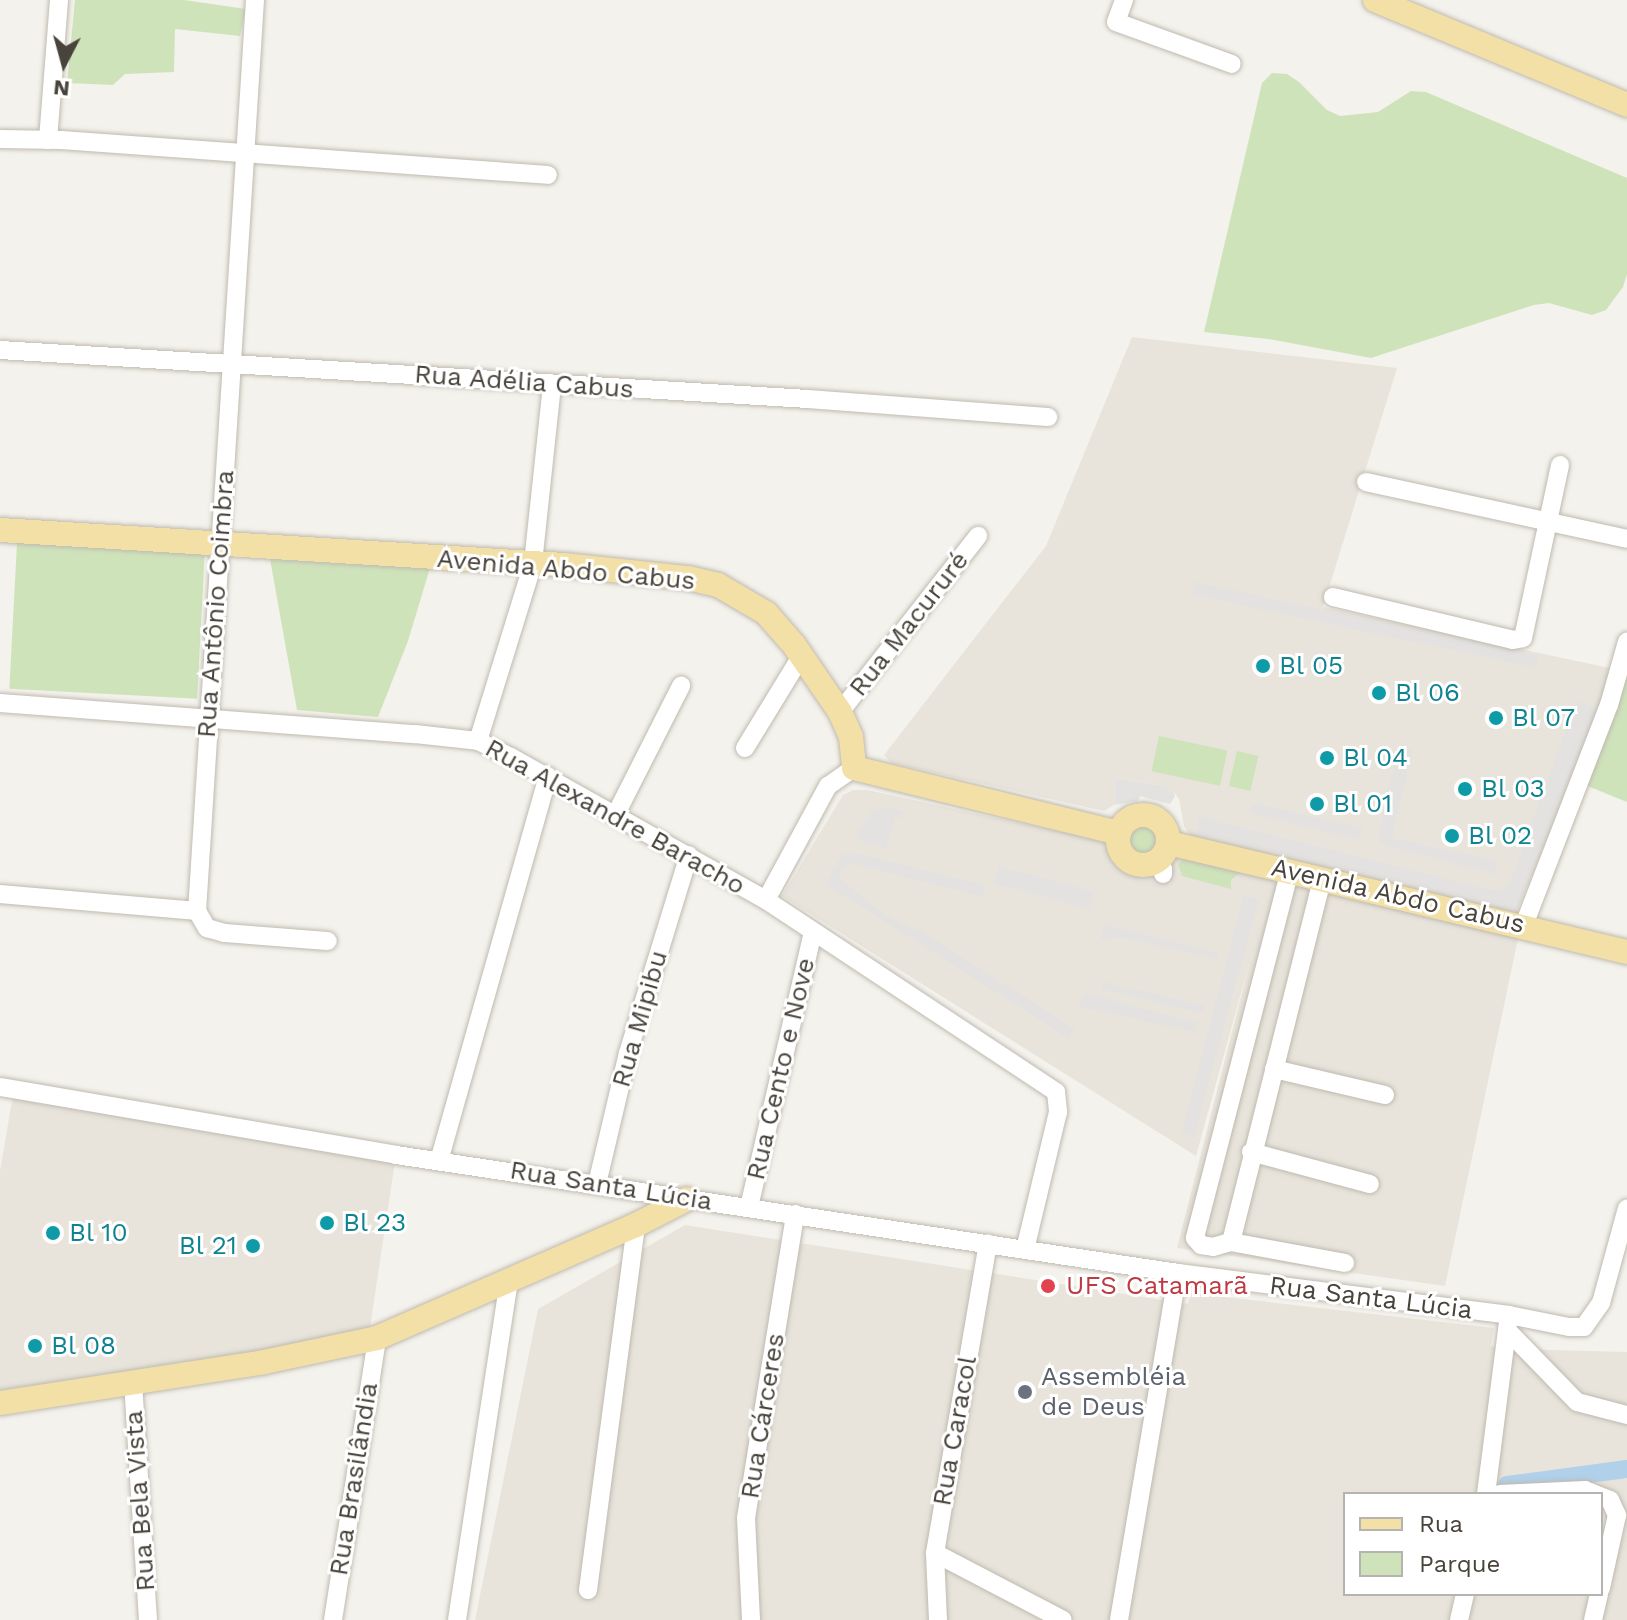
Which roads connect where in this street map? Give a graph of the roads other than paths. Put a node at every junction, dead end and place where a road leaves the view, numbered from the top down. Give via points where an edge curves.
1 (59, 0) edge
2 (255, 0) edge
3 (1124, 0) edge
4 (1375, 0) edge
5 (1418, 8) edge
6 (1232, 64) dead end
7 (1627, 105) edge
8 (0, 139) edge
9 (48, 140) junction
10 (246, 155) junction
11 (548, 175) dead end
12 (0, 350) edge
13 (230, 362) junction
14 (552, 385) junction
15 (1048, 417) dead end
16 (1560, 465) dead end
17 (1366, 482) dead end
18 (1550, 522) junction
19 (0, 530) edge
20 (978, 536) dead end
21 (1627, 539) edge
22 (221, 544) junction
23 (533, 563) junction
24 (1333, 597) dead end
25 (1627, 642) edge
26 (802, 655) junction
27 (681, 686) dead end
28 (0, 703) edge
29 (840, 712) junction
30 (208, 719) junction
31 (478, 741) junction
32 (745, 748) dead end
33 (854, 768) junction
34 (548, 776) junction
35 (616, 814) junction
36 (1119, 833) junction
37 (689, 855) junction
38 (1162, 860) junction
39 (1290, 870) junction
40 (1323, 877) junction
41 (0, 894) edge
42 (766, 900) junction
43 (197, 911) junction
44 (1524, 925) junction
45 (813, 932) junction
46 (328, 941) dead end
47 (1627, 952) edge
48 (1274, 1069) junction
49 (0, 1088) edge
50 (1385, 1095) dead end
51 (1251, 1152) junction
52 (439, 1161) junction
53 (597, 1184) junction
54 (1370, 1184) dead end
55 (687, 1199) junction
56 (749, 1207) junction
57 (1627, 1208) edge
58 (795, 1214) junction
59 (636, 1225) junction
60 (1231, 1242) junction
61 (988, 1244) junction
62 (1025, 1249) junction
63 (1345, 1263) dead end
64 (1178, 1273) junction
65 (509, 1280) junction
66 (1508, 1322) junction
67 (377, 1338) junction
68 (133, 1382) junction
69 (0, 1403) edge
70 (1627, 1415) edge
71 (1486, 1492) edge
72 (1542, 1492) edge
73 (1590, 1492) edge
74 (1603, 1497) edge
75 (935, 1553) junction
76 (1603, 1580) edge
77 (588, 1590) dead end
78 (1465, 1596) edge
79 (1599, 1596) edge
80 (148, 1620) edge
81 (333, 1620) edge
82 (457, 1620) edge
83 (751, 1620) edge
84 (938, 1620) edge
85 (1063, 1620) edge
86 (1119, 1620) edge
87 (1459, 1620) edge
88 (1593, 1620) edge

1 - 9 street
2 - 10 street, Rua Antônio Coimbra
3 - 6 street via 1116,22
4 - 5 main road
5 - 7 main road
8 - 9 street
9 - 10 street
10 - 11 street
10 - 13 street, Rua Antônio Coimbra
12 - 13 street, Rua Adélia Cabus
13 - 14 street, Rua Adélia Cabus
13 - 22 street, Rua Antônio Coimbra
14 - 15 street, Rua Adélia Cabus
14 - 23 street
16 - 18 street
17 - 18 street
18 - 21 street
18 - 24 street via 1523,638 1513,640
19 - 22 main road, Avenida Abdo Cabus
20 - 29 street, Rua Macururé
22 - 23 main road, Avenida Abdo Cabus
22 - 30 street, Rua Antônio Coimbra
23 - 26 main road, Avenida Abdo Cabus via 718,585 766,613
23 - 31 street
25 - 44 street via 1609,705
26 - 29 main road, Avenida Abdo Cabus
26 - 32 street
27 - 35 street
28 - 30 street, Rua Alexandre Baracho
29 - 33 main road, Avenida Abdo Cabus via 851,737
30 - 31 street, Rua Alexandre Baracho
30 - 43 street, Rua Antônio Coimbra
31 - 34 street, Rua Alexandre Baracho
33 - 36 main road
33 - 42 street via 828,786
34 - 35 street, Rua Alexandre Baracho
34 - 52 street
35 - 37 street, Rua Alexandre Baracho
36 - 38 main road via 1124,857 1138,865
36 - 38 main road via 1128,820 1144,815 1160,821
37 - 42 street, Rua Alexandre Baracho
37 - 53 street, Rua Mipibu via 628,1053
38 - 39 main road, Avenida Abdo Cabus
39 - 40 main road, Avenida Abdo Cabus
39 - 60 street via 1195,1231 1201,1245 1223,1247
40 - 44 main road, Avenida Abdo Cabus
40 - 48 street
41 - 43 street
42 - 45 street, Rua Alexandre Baracho
43 - 46 street via 207,928 224,933
44 - 47 main road, Avenida Abdo Cabus
45 - 56 street, Rua Cento e Nove
45 - 62 street, Rua Alexandre Baracho via 1056,1092 1058,1112
48 - 50 street
48 - 51 street
49 - 52 street, Rua Santa Lúcia
51 - 54 street
51 - 60 street
52 - 53 street, Rua Santa Lúcia
53 - 55 street, Rua Santa Lúcia
55 - 56 street, Rua Santa Lúcia
55 - 59 main road
56 - 58 street, Rua Santa Lúcia
57 - 66 street, Rua Santa Lúcia via 1601,1303 1591,1321 1584,1327
58 - 61 street, Rua Santa Lúcia
58 - 83 street, Rua Cárceres via 746,1518
59 - 65 main road
59 - 77 street
60 - 63 street
61 - 62 street, Rua Santa Lúcia
61 - 75 street, Rua Caracol
62 - 64 street, Rua Santa Lúcia
64 - 66 street, Rua Santa Lúcia
64 - 86 street
65 - 67 main road
65 - 82 street
66 - 70 street via 1577,1402
66 - 71 street
67 - 68 main road via 262,1369
67 - 81 street, Rua Brasilândia
68 - 69 main road
68 - 80 street, Rua Bela Vista
72 - 73 street
74 - 76 street via 1617,1515
75 - 84 street, Rua Caracol
75 - 85 street
78 - 87 street
79 - 88 street

